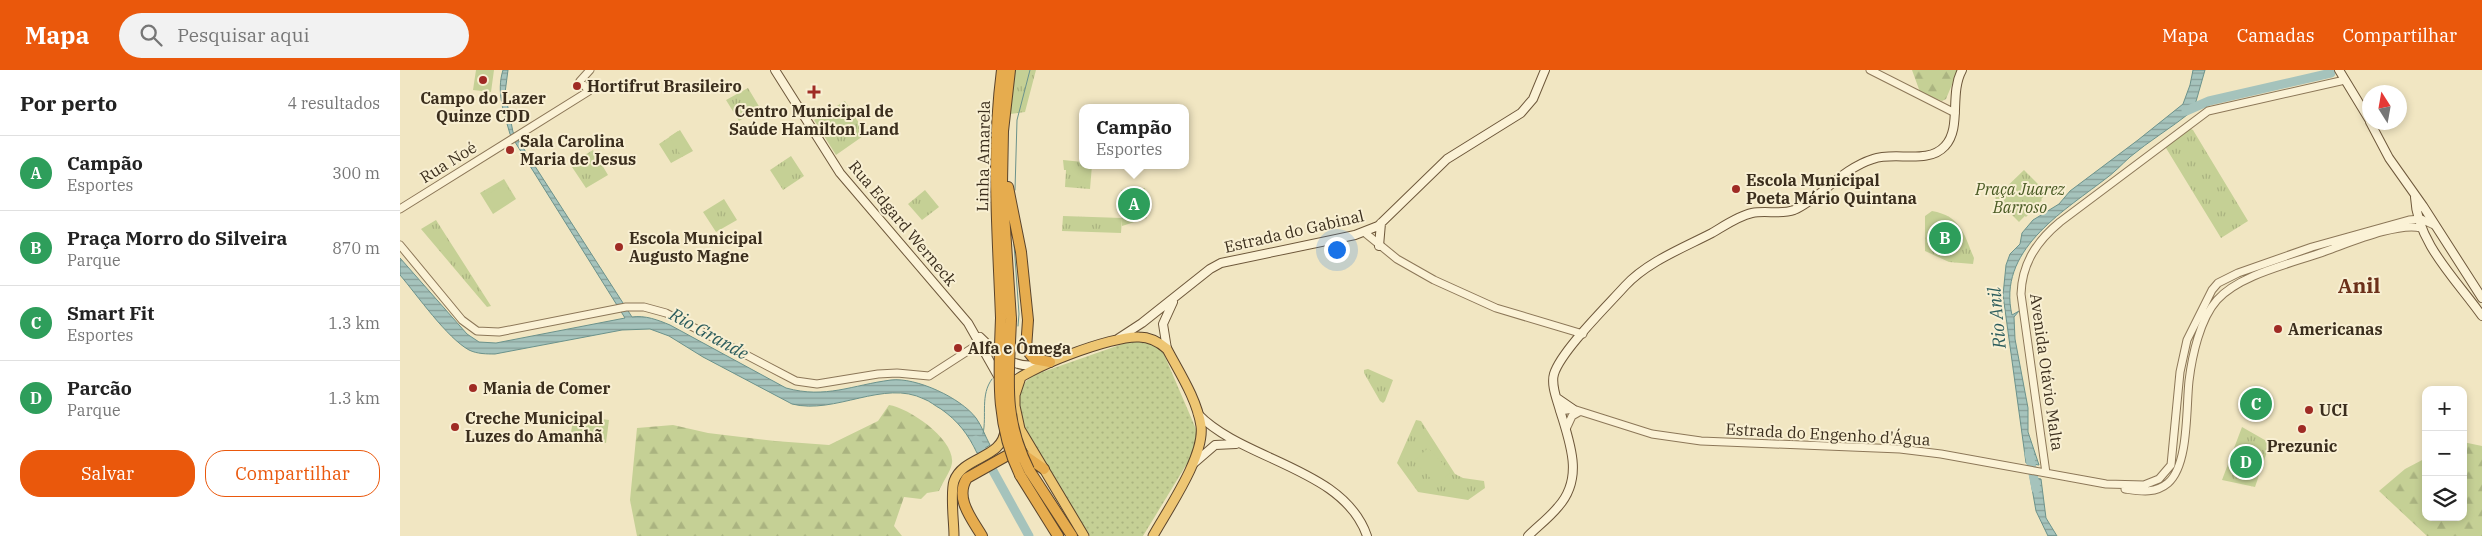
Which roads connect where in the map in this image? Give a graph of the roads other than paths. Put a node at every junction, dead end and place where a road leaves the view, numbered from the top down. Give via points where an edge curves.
1 (590, 70) edge
2 (775, 70) edge
3 (1002, 70) edge
4 (1010, 70) edge
5 (1545, 70) edge
6 (1870, 70) edge
7 (1962, 70) edge
8 (2339, 70) edge
9 (2345, 80) junction
10 (2362, 109) edge
11 (1955, 113) junction
12 (2374, 130) edge
13 (1002, 154) junction
14 (2415, 196) junction
15 (400, 209) edge
16 (2418, 219) junction
17 (1381, 223) junction
18 (2434, 225) junction
19 (2421, 228) junction
20 (1364, 232) junction
21 (1002, 242) junction
22 (400, 245) edge
23 (1379, 246) junction
24 (1175, 298) junction
25 (2482, 298) edge
26 (2482, 316) edge
27 (975, 332) junction
28 (1583, 334) junction
29 (1111, 342) junction
30 (980, 343) junction
31 (2186, 344) junction
32 (1167, 348) junction
33 (1050, 362) junction
34 (1021, 376) junction
35 (1003, 398) junction
36 (1557, 398) junction
37 (2187, 400) junction
38 (1576, 410) junction
39 (1560, 411) junction
40 (1198, 414) junction
41 (1566, 429) junction
42 (1244, 445) junction
43 (1193, 464) junction
44 (1044, 470) junction
45 (2045, 473) junction
46 (2106, 484) junction
47 (1048, 509) junction
48 (1160, 522) junction
49 (1056, 533) edge
50 (954, 536) edge
51 (982, 536) edge
52 (1072, 536) edge
53 (1084, 536) edge
54 (1148, 536) edge
55 (1153, 536) edge
56 (1367, 536) edge
57 (1528, 536) edge

1 - 15 street, Rua Noé via 580,81 589,91
2 - 27 main road, Rua Edgard Werneck via 840,173
3 - 21 highway, Linha Amarela via 994,149
4 - 13 highway, Linha Amarela
5 - 17 main road, Estrada do Gabinal via 1533,99 1521,113 1447,159
6 - 11 street
7 - 11 main road via 1954,94
8 - 9 main road
9 - 10 main road
9 - 45 street, Avenida Otávio Malta via 2208,111 2060,222 2039,242 2024,272 2021,294
11 - 28 main road via 1949,140 1938,151 1925,155 1873,158 1839,176 1794,210 1751,213 1636,274
12 - 14 main road
13 - 21 highway, Linha Amarela
13 - 33 highway via 1021,252 1028,320 1026,350 1034,359
14 - 16 main road
14 - 18 main road
16 - 18 street
16 - 19 main road
16 - 31 street, Estrada do Engenho d'Água via 2312,247 2228,277 2212,290
17 - 20 main road, Estrada do Gabinal
17 - 23 main road
18 - 25 main road
19 - 26 main road via 2455,282
19 - 37 street, Estrada do Engenho d'Água via 2405,227 2344,244 2246,280 2226,291 2212,306 2206,320 2192,361
20 - 23 street
20 - 24 main road, Estrada do Gabinal via 1221,263
21 - 47 highway, bridge via 999,389 1002,423 1013,461
22 - 30 street via 462,320 484,332 618,308 644,307 666,313 803,382 827,383 878,374 932,375
23 - 28 street via 1426,276 1496,308
24 - 29 main road, Estrada do Gabinal via 1132,331
24 - 32 main road, Estrada do Gabinal via 1163,324
27 - 30 main road, Rua Edgard Werneck
27 - 33 main road, Estrada do Gabinal via 994,352 1019,365
28 - 36 main road via 1554,374
29 - 32 highway via 1141,336
29 - 33 highway, Estrada do Gabinal
30 - 35 main road, Rua Edgard Werneck via 995,368
31 - 37 street via 2190,354
31 - 46 street, Estrada do Engenho d'Água via 2180,372 2171,465 2159,479 2144,485
32 - 40 highway
33 - 34 highway, Estrada do Gabinal
34 - 35 highway via 1007,387
34 - 44 highway via 1015,395 1016,419
35 - 50 highway, Rua Edgard Werneck via 1004,438 998,447 957,475 953,485
36 - 38 main road
36 - 39 main road
37 - 46 street, Estrada do Engenho d'Água via 2183,448 2177,471 2169,482 2157,490 2144,492
38 - 39 street, Estrada do Engenho d'Água
38 - 41 street
38 - 45 street, Estrada do Engenho d'Água via 1652,434 1701,441 1900,449
39 - 41 main road
40 - 42 main road via 1214,429
40 - 43 highway via 1201,437
41 - 57 main road via 1574,470 1570,488 1558,507
42 - 43 main road via 1215,445
42 - 56 main road via 1293,467 1341,499 1360,521
43 - 48 highway
44 - 51 highway via 1024,455 1008,455 971,474 963,485 963,501
44 - 53 highway
45 - 46 street, Estrada do Engenho d'Água
47 - 49 highway
47 - 52 highway
48 - 54 highway
48 - 55 highway

